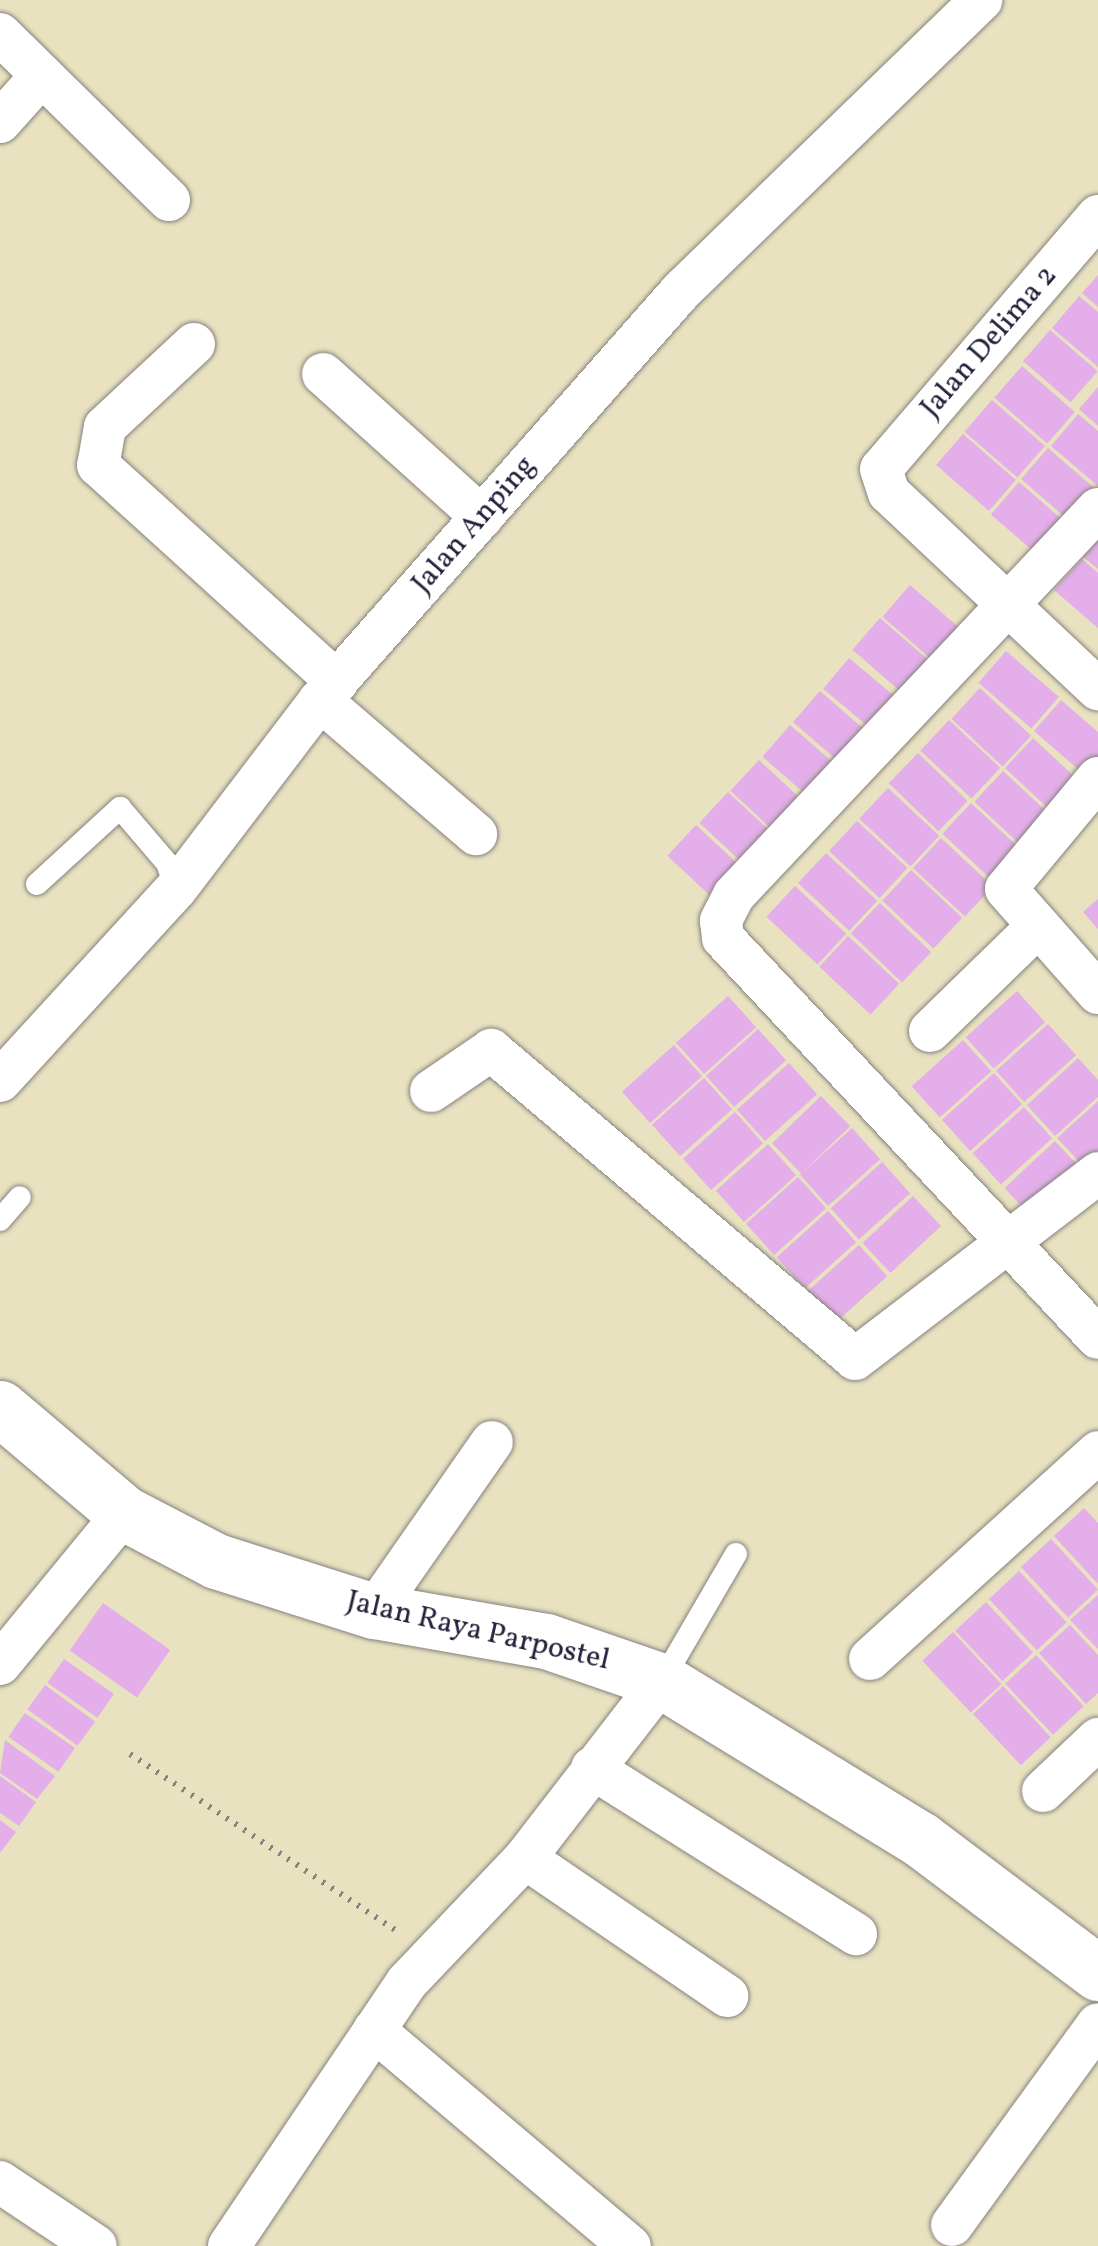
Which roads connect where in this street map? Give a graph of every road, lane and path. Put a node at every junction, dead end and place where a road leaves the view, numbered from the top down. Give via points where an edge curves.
1 (981, 0) edge
2 (0, 34) edge
3 (42, 75) junction
4 (0, 122) edge
5 (168, 200) dead end
6 (1098, 216) edge
7 (194, 344) dead end
8 (323, 374) dead end
9 (1098, 509) edge
10 (482, 517) junction
11 (1013, 605) junction
12 (1098, 689) edge
13 (328, 691) junction
14 (1098, 778) edge
15 (476, 834) dead end
16 (37, 884) dead end
17 (176, 889) junction
18 (1037, 927) junction
19 (1098, 993) edge
20 (930, 1031) dead end
21 (0, 1080) edge
22 (430, 1091) dead end
23 (1098, 1173) edge
24 (20, 1197) dead end
25 (0, 1220) edge
26 (1011, 1247) junction
27 (1098, 1338) edge
28 (0, 1408) edge
29 (492, 1442) dead end
30 (1098, 1452) edge
31 (124, 1513) junction
32 (736, 1554) dead end
33 (374, 1611) junction
34 (870, 1659) dead end
35 (0, 1664) edge
36 (662, 1681) junction
37 (1098, 1739) edge
38 (130, 1754) dead end
39 (592, 1768) junction
40 (1043, 1791) dead end
41 (525, 1858) junction
42 (856, 1934) dead end
43 (431, 1954) junction
44 (1098, 1974) edge
45 (727, 1996) dead end
46 (1098, 2024) edge
47 (374, 2030) junction
48 (0, 2182) edge
49 (952, 2224) dead end
50 (96, 2246) edge
51 (228, 2246) edge
52 (630, 2246) edge

1 - 10 street, Jalan Anping via 682,290
2 - 3 street
3 - 4 street
3 - 5 street
6 - 11 street, Jalan Delima 2 via 881,468 889,494
7 - 13 street via 105,427 98,465
8 - 10 street
9 - 11 street
10 - 13 street, Jalan Anping
11 - 12 street
11 - 26 street via 734,894 721,921 724,938
13 - 15 street
13 - 17 street, Jalan Anping
14 - 18 street via 1010,879 1007,895
16 - 17 lane via 120,808 167,863
17 - 21 street, Jalan Anping
18 - 19 street
18 - 20 street
22 - 26 street via 492,1050 855,1359
23 - 26 street
24 - 25 lane
26 - 27 street
28 - 31 main road, Jalan Raya Parpostel
29 - 33 street
30 - 34 street
31 - 33 main road, Jalan Raya Parpostel via 216,1562
31 - 35 street
32 - 36 lane
33 - 36 main road, Jalan Raya Parpostel via 546,1641
36 - 39 street
36 - 44 main road, Jalan Raya Parpostel via 920,1839
37 - 40 street
38 - 43 path
39 - 41 street
39 - 42 street
41 - 43 street
41 - 45 street
43 - 47 street
46 - 49 street
47 - 51 street
47 - 52 street
48 - 50 street

